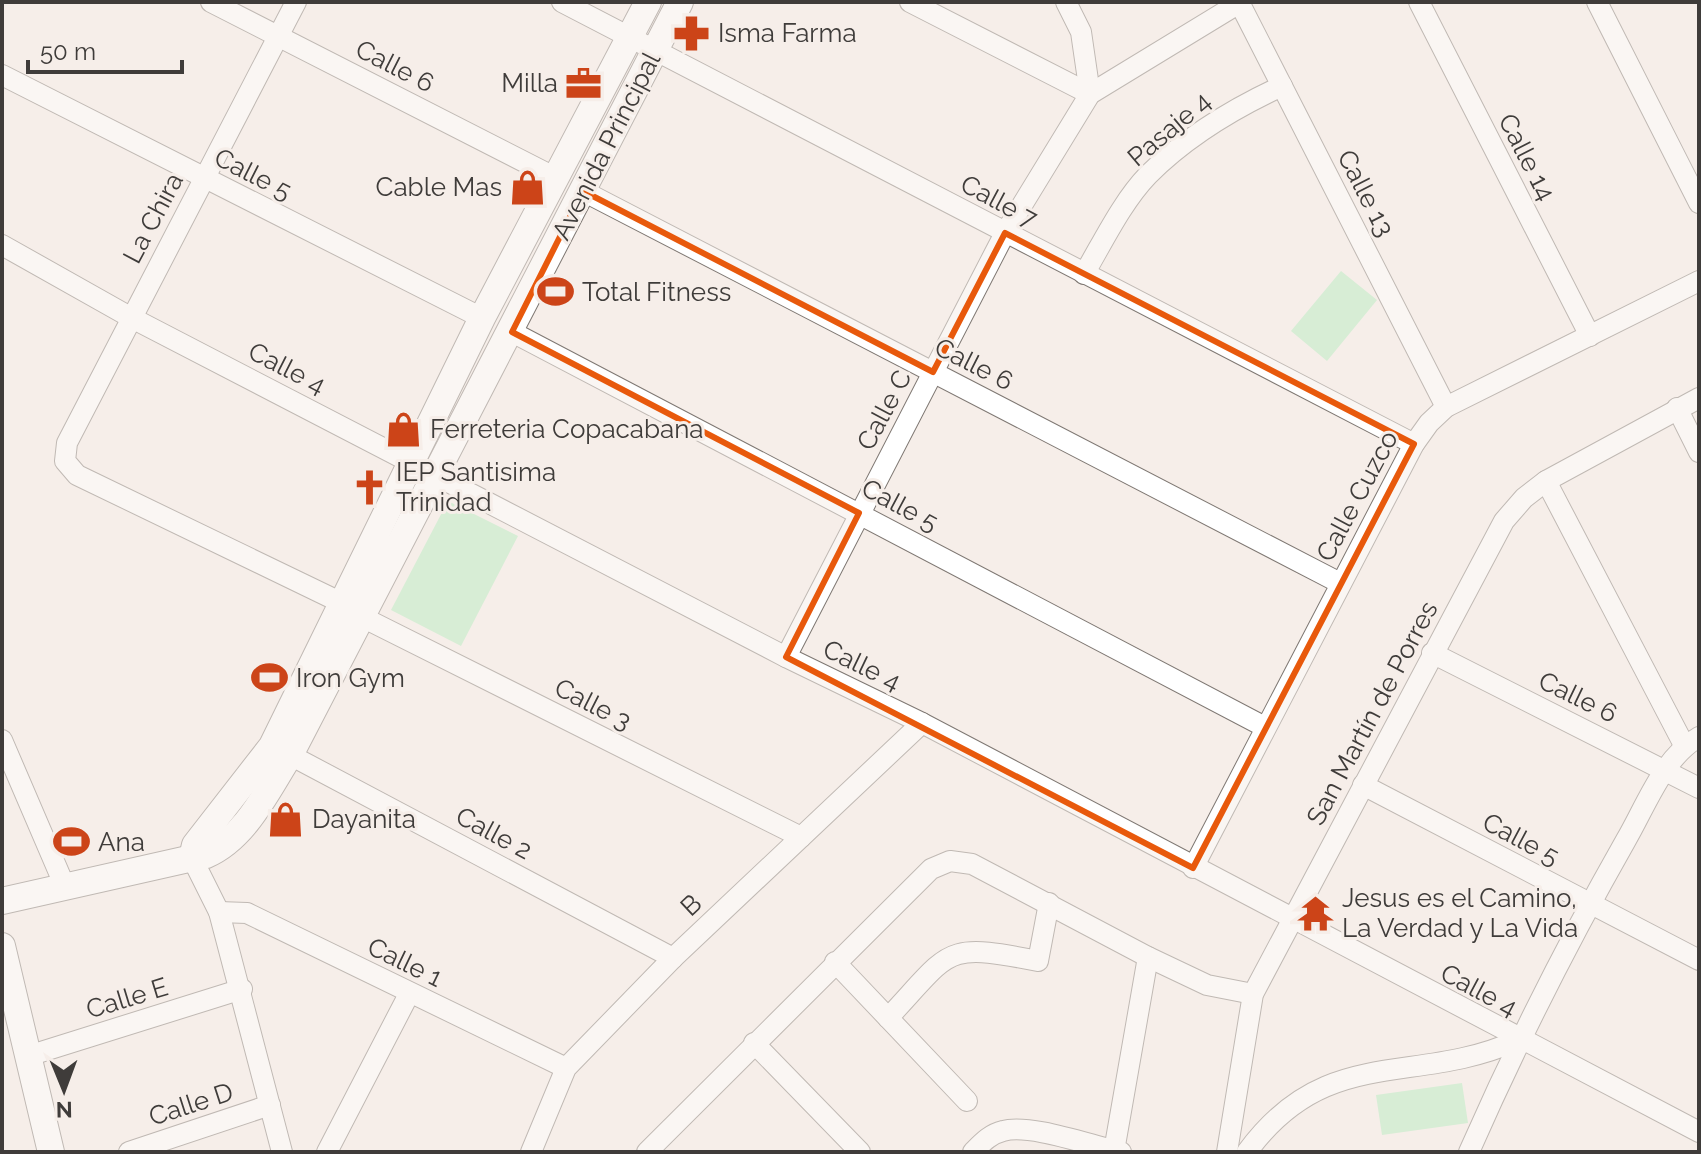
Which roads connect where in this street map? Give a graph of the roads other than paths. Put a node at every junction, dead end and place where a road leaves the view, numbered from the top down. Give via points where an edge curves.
1 (211, 2) edge
2 (296, 2) edge
3 (562, 2) edge
4 (648, 2) edge
5 (680, 2) edge
6 (910, 2) edge
7 (1066, 2) edge
8 (1240, 2) edge
9 (1419, 2) edge
10 (1597, 2) edge
11 (629, 35) junction
12 (278, 36) junction
13 (655, 49) junction
14 (4, 82) edge
15 (1282, 86) junction
16 (1090, 94) junction
17 (554, 177) junction
18 (204, 178) junction
19 (583, 191) junction
20 (1699, 203) edge
21 (1005, 233) junction
22 (2, 245) edge
23 (1084, 274) junction
24 (1699, 281) edge
25 (130, 317) junction
26 (482, 318) junction
27 (512, 332) junction
28 (1590, 336) junction
29 (933, 372) junction
30 (1699, 398) edge
31 (1446, 407) junction
32 (1677, 408) junction
33 (1414, 444) junction
34 (1699, 452) edge
35 (65, 461) joint
36 (411, 462) junction
37 (437, 474) junction
38 (1546, 481) junction
39 (859, 513) junction
40 (1340, 583) junction
41 (352, 610) junction
42 (1432, 653) junction
43 (786, 657) junction
44 (922, 723) junction
45 (1263, 726) junction
46 (2, 740) edge
47 (1692, 741) edge
48 (290, 755) junction
49 (1666, 770) junction
50 (1363, 785) junction
51 (1699, 788) edge
52 (801, 837) junction
53 (192, 858) junction
54 (1193, 868) junction
55 (66, 889) junction
56 (2, 901) edge
57 (1049, 903) junction
58 (1589, 904) junction
59 (219, 912) junction
60 (1292, 919) junction
61 (2, 946) edge
62 (1148, 957) junction
63 (673, 958) junction
64 (1699, 960) edge
65 (835, 962) junction
66 (242, 989) junction
67 (409, 994) junction
68 (1253, 994) junction
69 (888, 1018) junction
70 (1518, 1040) junction
71 (754, 1043) junction
72 (28, 1056) junction
73 (566, 1068) junction
74 (967, 1101) dead end
75 (270, 1105) junction
76 (1699, 1132) edge
77 (1117, 1151) edge
78 (51, 1152) edge
79 (129, 1152) edge
80 (282, 1152) edge
81 (327, 1152) edge
82 (531, 1152) edge
83 (647, 1152) edge
84 (860, 1152) edge
85 (973, 1152) edge
86 (1227, 1152) edge
87 (1247, 1152) edge
88 (1469, 1152) edge

1 - 12 street, Calle 6
2 - 12 street, La Chira
3 - 11 street, Calle 7
4 - 11 street, Avenida Principal
5 - 13 street, Avenida Principal
6 - 16 street
7 - 16 street via 1081,32
8 - 15 street, Calle 13
8 - 16 street, Calle C
9 - 28 street, Calle 14
10 - 20 street
11 - 13 street, Calle 7
11 - 17 street, Avenida Principal
12 - 17 street, Calle 6
12 - 18 street, La Chira
13 - 19 street, Avenida Principal
13 - 21 street, Calle 7
14 - 18 street, Calle 5
15 - 23 street, Pasaje 4 via 1197,133 1147,177
15 - 31 street, Calle 13
16 - 21 street, Calle C
17 - 26 street, Avenida Principal
18 - 25 street, La Chira
18 - 26 street, Calle 5
19 - 27 street, Avenida Principal
19 - 29 street, Calle 6
21 - 23 street, Calle 7
21 - 29 street, Calle C
22 - 25 street, Calle 4
23 - 33 street, Calle 7
24 - 28 street, Calle Cuzco
25 - 35 street, La Chira via 67,443
25 - 36 street, Calle 4
26 - 36 street, Avenida Principal
27 - 37 street, Avenida Principal
27 - 39 street, Calle 5
28 - 31 street, Calle Cuzco
29 - 39 street, Calle C
29 - 40 street, Calle 6
30 - 32 street, San Martín de Porres
31 - 33 street, Calle Cuzco
32 - 34 street
32 - 38 street, San Martín de Porres
33 - 40 street, Calle Cuzco
35 - 41 street, Calle 3 via 77,475
36 - 37 street, Calle 4
36 - 41 street, Avenida Principal
37 - 41 street, Avenida Principal
37 - 43 street, Calle 4
38 - 42 street, San Martín de Porres via 1504,521
38 - 47 street
39 - 43 street, Calle C
39 - 45 street, Calle 5
40 - 45 street, Calle Cuzco
41 - 48 street, Avenida Principal
41 - 52 street, Calle 3
41 - 53 street, Avenida Principal via 272,746 195,845
42 - 49 street, Calle 6
42 - 50 street, San Martín de Porres
43 - 44 street, Calle 4
44 - 52 street, B
44 - 54 street, Calle 4
45 - 54 street, Calle Cuzco
46 - 55 street
47 - 49 street
48 - 53 street, Avenida Principal via 229,843
48 - 63 street, Calle 2
49 - 51 street, Calle 6
49 - 58 street
50 - 58 street, Calle 5
50 - 60 street, San Martín de Porres
52 - 63 street, B
53 - 55 street, Avenida Principal
53 - 59 street
54 - 60 street, Calle 4
55 - 56 street, Avenida Principal
57 - 62 street
57 - 65 street via 972,864 950,861 931,869
57 - 69 street via 1038,961 983,950 947,956
58 - 64 street, Calle 5
58 - 70 street
59 - 66 street
59 - 67 street, Calle 1 via 247,913
60 - 68 street, San Martín de Porres
60 - 70 street, Calle 4
61 - 72 street
62 - 68 street via 1207,985
62 - 77 street
63 - 73 street, B
65 - 69 street
65 - 71 street
66 - 72 street, Calle E
66 - 75 street
67 - 73 street, Calle 1
67 - 81 street
68 - 86 street, San Martín de Porres
69 - 74 street
70 - 76 street, Calle 4
70 - 87 street via 1493,1051 1342,1078 1305,1095
70 - 88 street
71 - 83 street
71 - 84 street
72 - 78 street
73 - 82 street, B
75 - 79 street, Calle D
75 - 80 street
77 - 85 street via 1006,1129

